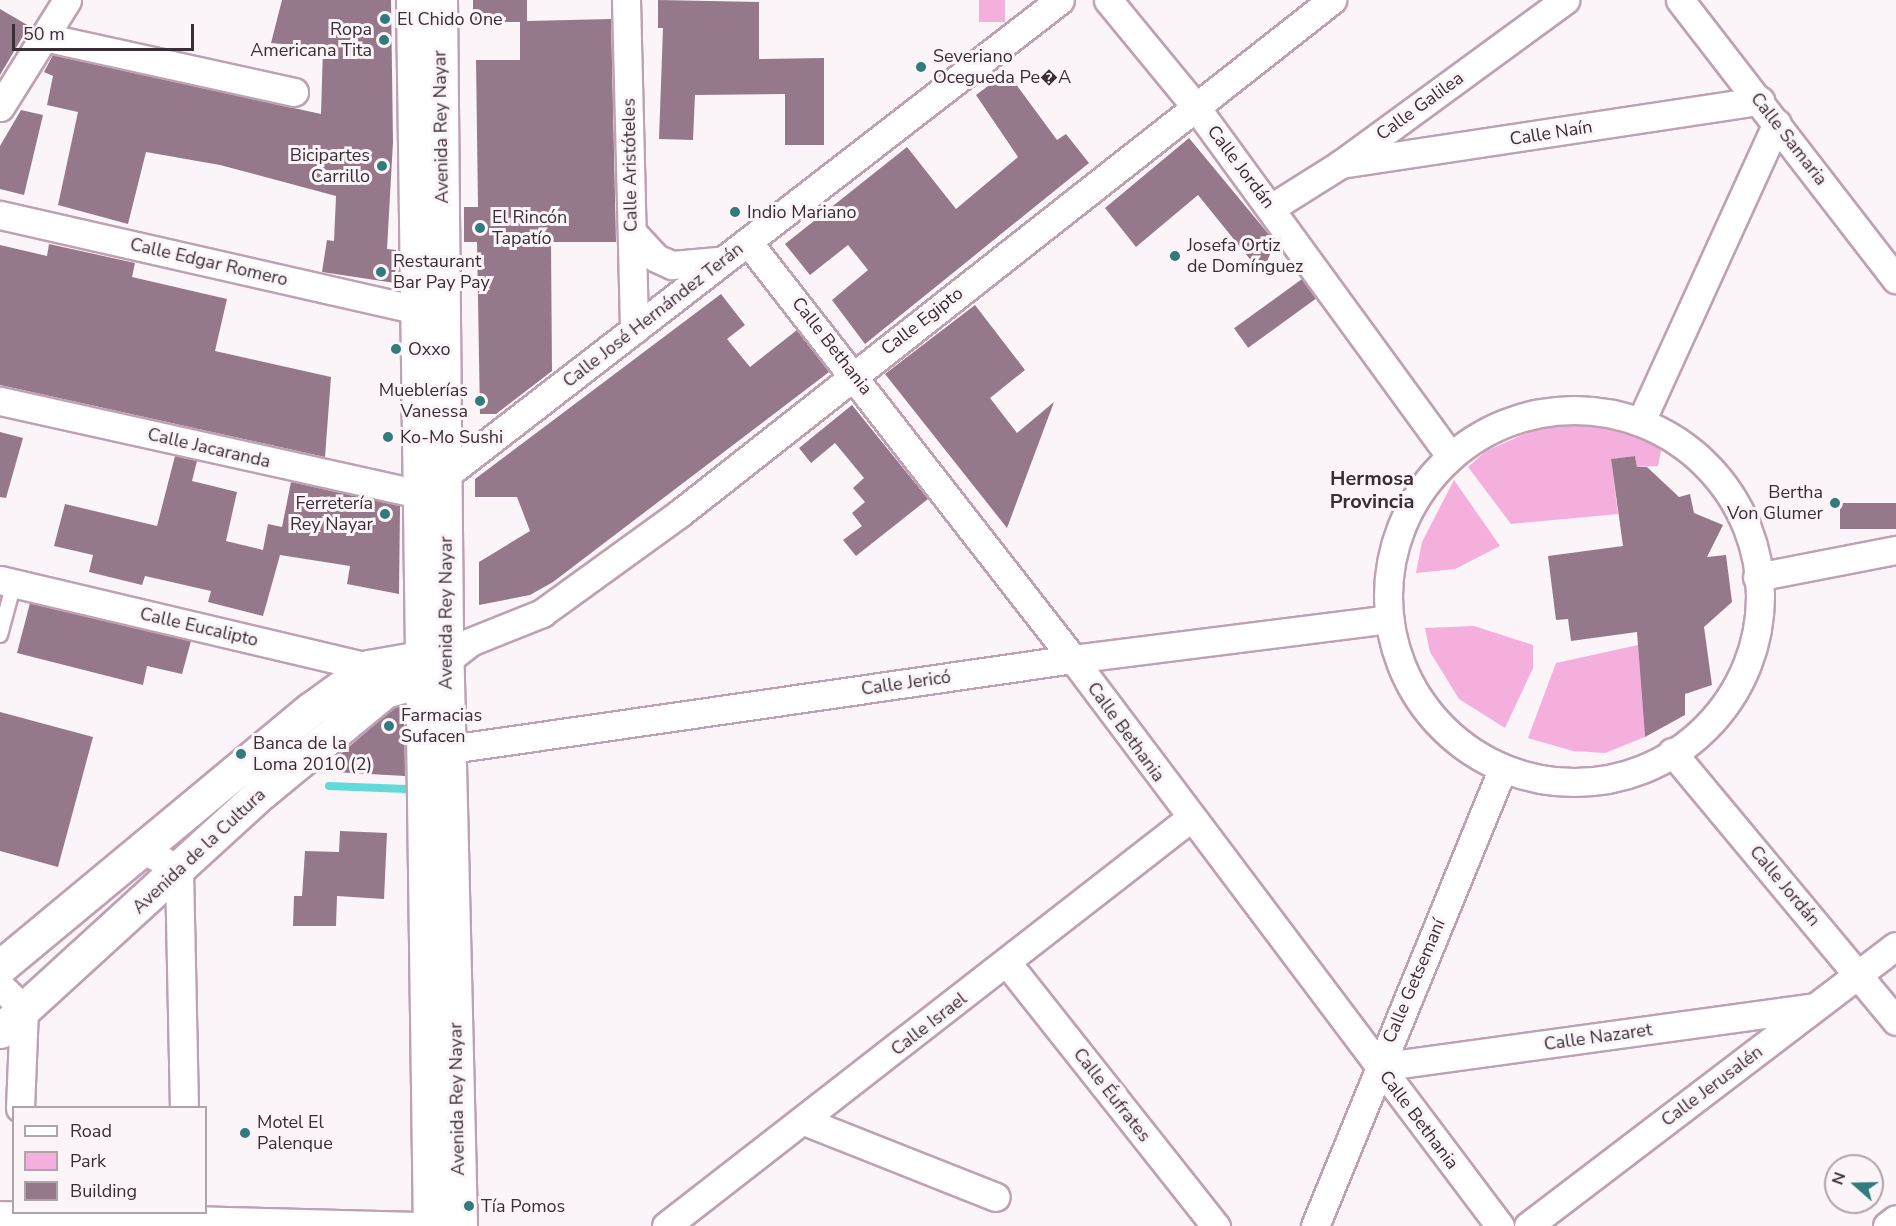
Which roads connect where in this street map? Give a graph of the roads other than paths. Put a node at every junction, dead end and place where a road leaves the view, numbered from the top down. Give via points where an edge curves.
1 (68, 0) edge
2 (413, 0) edge
3 (440, 0) edge
4 (626, 0) edge
5 (1060, 0) edge
6 (1108, 0) edge
7 (1332, 0) edge
8 (1565, 0) edge
9 (1680, 0) edge
10 (44, 37) junction
11 (294, 92) dead end
12 (1760, 101) junction
13 (1195, 106) junction
14 (0, 107) edge
15 (1777, 123) junction
16 (1341, 164) junction
17 (1272, 208) junction
18 (0, 215) edge
19 (632, 232) junction
20 (748, 242) junction
21 (721, 260) junction
22 (1896, 279) edge
23 (417, 310) junction
24 (633, 330) junction
25 (855, 374) junction
26 (0, 401) edge
27 (1642, 419) junction
28 (1451, 457) junction
29 (446, 476) junction
30 (419, 494) junction
31 (1896, 550) edge
32 (1757, 577) junction
33 (7, 581) edge
34 (1389, 619) junction
35 (2, 620) edge
36 (0, 635) edge
37 (440, 657) junction
38 (1072, 659) junction
39 (377, 680) junction
40 (311, 709) junction
41 (331, 736) junction
42 (435, 751) junction
43 (1672, 752) junction
44 (1502, 771) junction
45 (1189, 819) junction
46 (143, 849) junction
47 (180, 870) junction
48 (1896, 946) edge
49 (1008, 964) junction
50 (0, 967) edge
51 (1859, 974) junction
52 (0, 986) edge
53 (1818, 1006) junction
54 (24, 1009) junction
55 (1896, 1021) edge
56 (0, 1031) edge
57 (1378, 1067) junction
58 (20, 1106) edge
59 (184, 1106) edge
60 (804, 1120) junction
61 (996, 1197) dead end
62 (10, 1214) edge
63 (186, 1216) edge
64 (1896, 1219) edge
65 (367, 1226) edge
66 (413, 1226) edge
67 (430, 1226) edge
68 (460, 1226) edge
69 (666, 1226) edge
70 (1216, 1226) edge
71 (1315, 1226) edge
72 (1500, 1226) edge
73 (1528, 1226) edge
74 (1887, 1226) edge

1 - 10 street
2 - 23 main road, Avenida Rey Nayar
3 - 29 main road, Avenida Rey Nayar
4 - 19 street, Calle Aristóteles
5 - 20 street, Calle José Hernández Terán
6 - 13 street, Calle Jordán
7 - 13 street, Calle Egipto
8 - 16 street, Calle Galilea
9 - 12 street, Calle Samaria
10 - 11 street
10 - 14 street
12 - 15 street, Calle Samaria
12 - 16 street, Calle Naín
13 - 17 street, Calle Jordán
13 - 25 street, Calle Egipto
15 - 22 street, Calle Samaria
15 - 27 street
16 - 17 street, Calle Galilea
17 - 28 street, Calle Jordán
18 - 23 street, Calle Edgar Romero
19 - 21 street via 656,258 672,265
19 - 24 street, Calle Aristóteles
20 - 21 street, Calle José Hernández Terán
20 - 25 street, Calle Bethania
21 - 24 street, Calle José Hernández Terán
23 - 30 main road, Avenida Rey Nayar
24 - 29 street, Calle José Hernández Terán
25 - 37 street, Calle Egipto via 680,513 542,614
25 - 38 street, Calle Bethania
26 - 30 street, Calle Jacaranda
27 - 28 street via 1622,410 1575,405 1518,419
27 - 32 street via 1719,480 1735,503 1752,543
28 - 34 street via 1409,511 1396,542
29 - 37 main road, Avenida Rey Nayar
30 - 37 main road, Avenida Rey Nayar
31 - 32 street
32 - 43 street via 1760,596 1751,652 1731,696 1699,734
33 - 35 lane
33 - 39 street, Calle Eucalipto
34 - 38 street, Calle Jericó
34 - 44 street via 1402,668 1434,720 1462,746
35 - 36 lane
37 - 39 main road, Avenida de la Cultura
37 - 42 main road, Avenida Rey Nayar
38 - 42 street, Calle Jericó
38 - 45 street, Calle Bethania
39 - 40 main road, Avenida de la Cultura
39 - 41 main road, Avenida de la Cultura
40 - 41 main road
40 - 46 main road, Avenida de la Cultura
41 - 47 main road, Avenida de la Cultura via 262,792
42 - 67 main road, Avenida Rey Nayar
42 - 68 main road, Avenida Rey Nayar
43 - 44 street via 1648,768 1610,780 1564,783
43 - 51 street, Calle Jordán
44 - 57 street, Calle Getsemaní
45 - 49 street, Calle Israel
45 - 57 street, Calle Bethania
46 - 47 street
46 - 50 main road, Avenida de la Cultura
47 - 54 main road, Avenida de la Cultura
47 - 59 street
48 - 51 street, Calle Jerusalén
49 - 60 street, Calle Israel
49 - 70 street, Calle Éufrates
51 - 53 street, Calle Jerusalén
51 - 55 street, Calle Jordán
52 - 54 street
53 - 57 street, Calle Nazaret
53 - 73 street, Calle Jerusalén
54 - 56 main road, Avenida de la Cultura
54 - 58 street
57 - 71 street, Calle Getsemaní
57 - 72 street, Calle Bethania
60 - 61 street
60 - 69 street, Calle Israel
62 - 63 street
63 - 65 street
64 - 74 street
65 - 66 street

